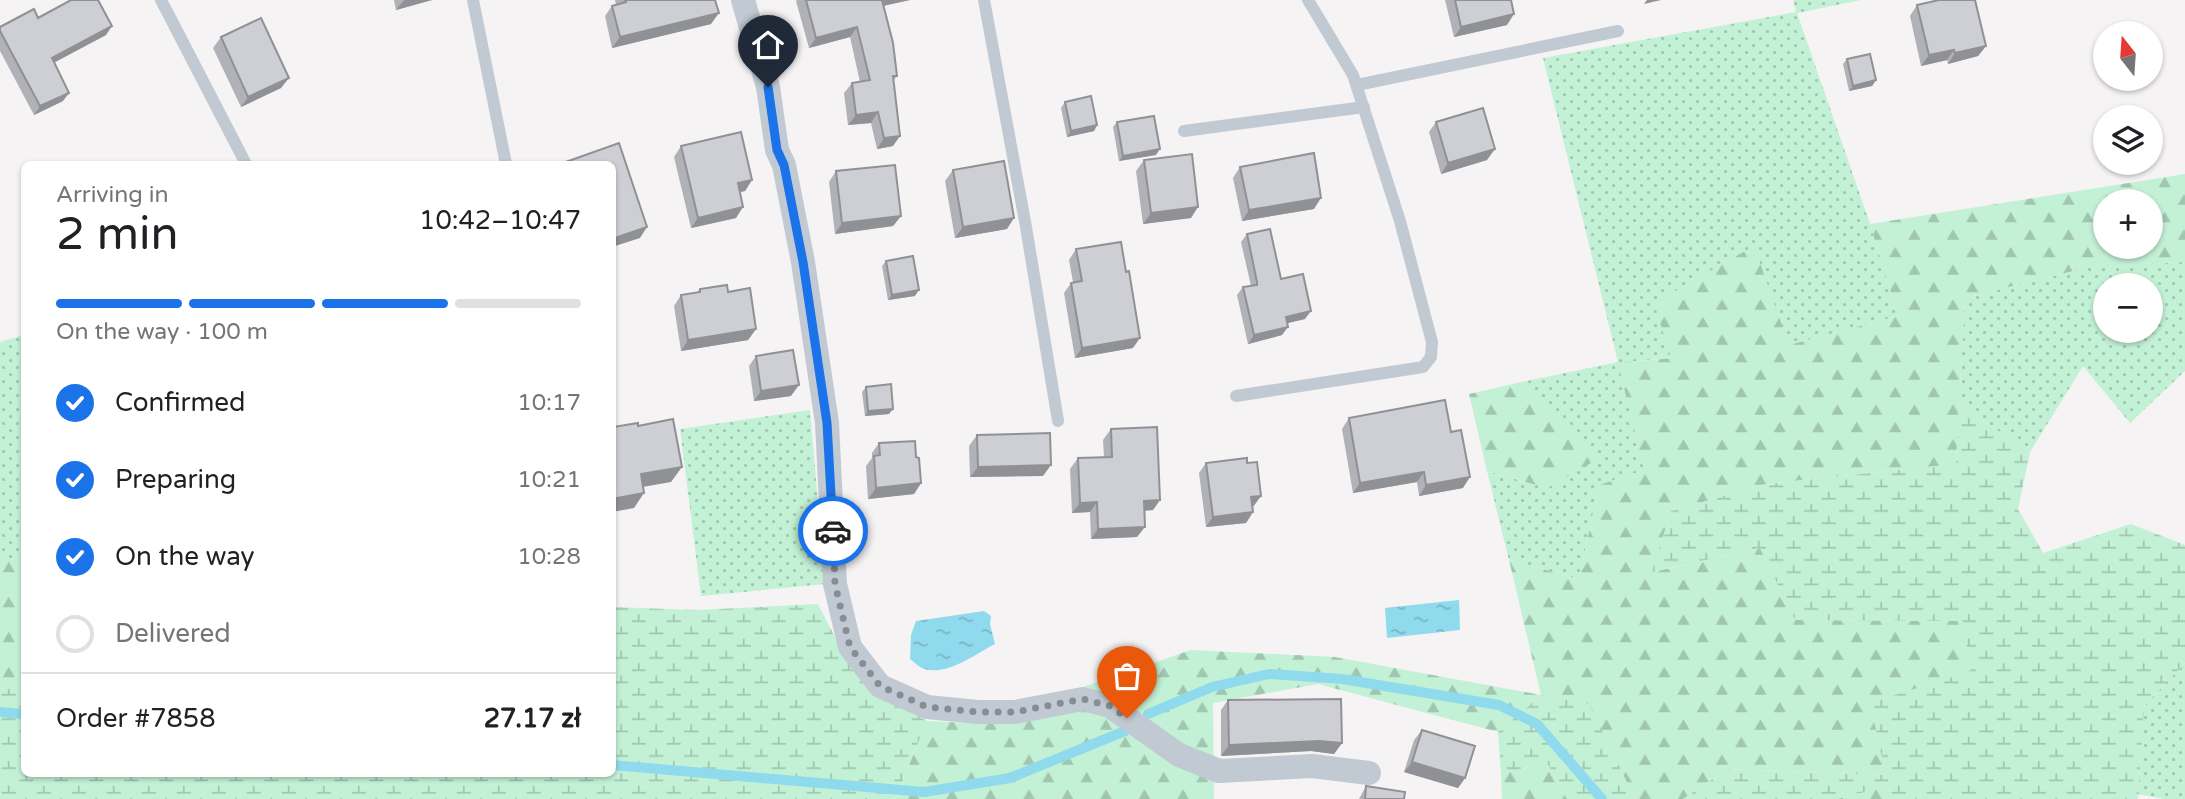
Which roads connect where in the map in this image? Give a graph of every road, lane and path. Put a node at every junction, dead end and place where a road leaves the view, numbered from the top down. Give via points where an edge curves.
1 (161, 0) edge
2 (473, 0) edge
3 (743, 0) edge
4 (984, 0) edge
5 (1308, 0) edge
6 (1618, 31) dead end
7 (1357, 85) junction
8 (1364, 107) junction
9 (1184, 131) dead end
10 (244, 161) edge
11 (505, 161) edge
12 (1236, 396) dead end
13 (1058, 421) dead end
14 (1368, 773) dead end

1 - 10 lane
2 - 11 lane
3 - 14 street via 768,87 777,150 803,262 827,423 835,584 850,647 880,686 927,707 978,712 1015,712 1083,699 1110,706 1179,755 1219,771 1312,766
4 - 13 lane
5 - 7 lane
6 - 7 lane
7 - 8 lane
8 - 9 lane
8 - 12 lane via 1400,221 1432,342 1431,357 1423,367

